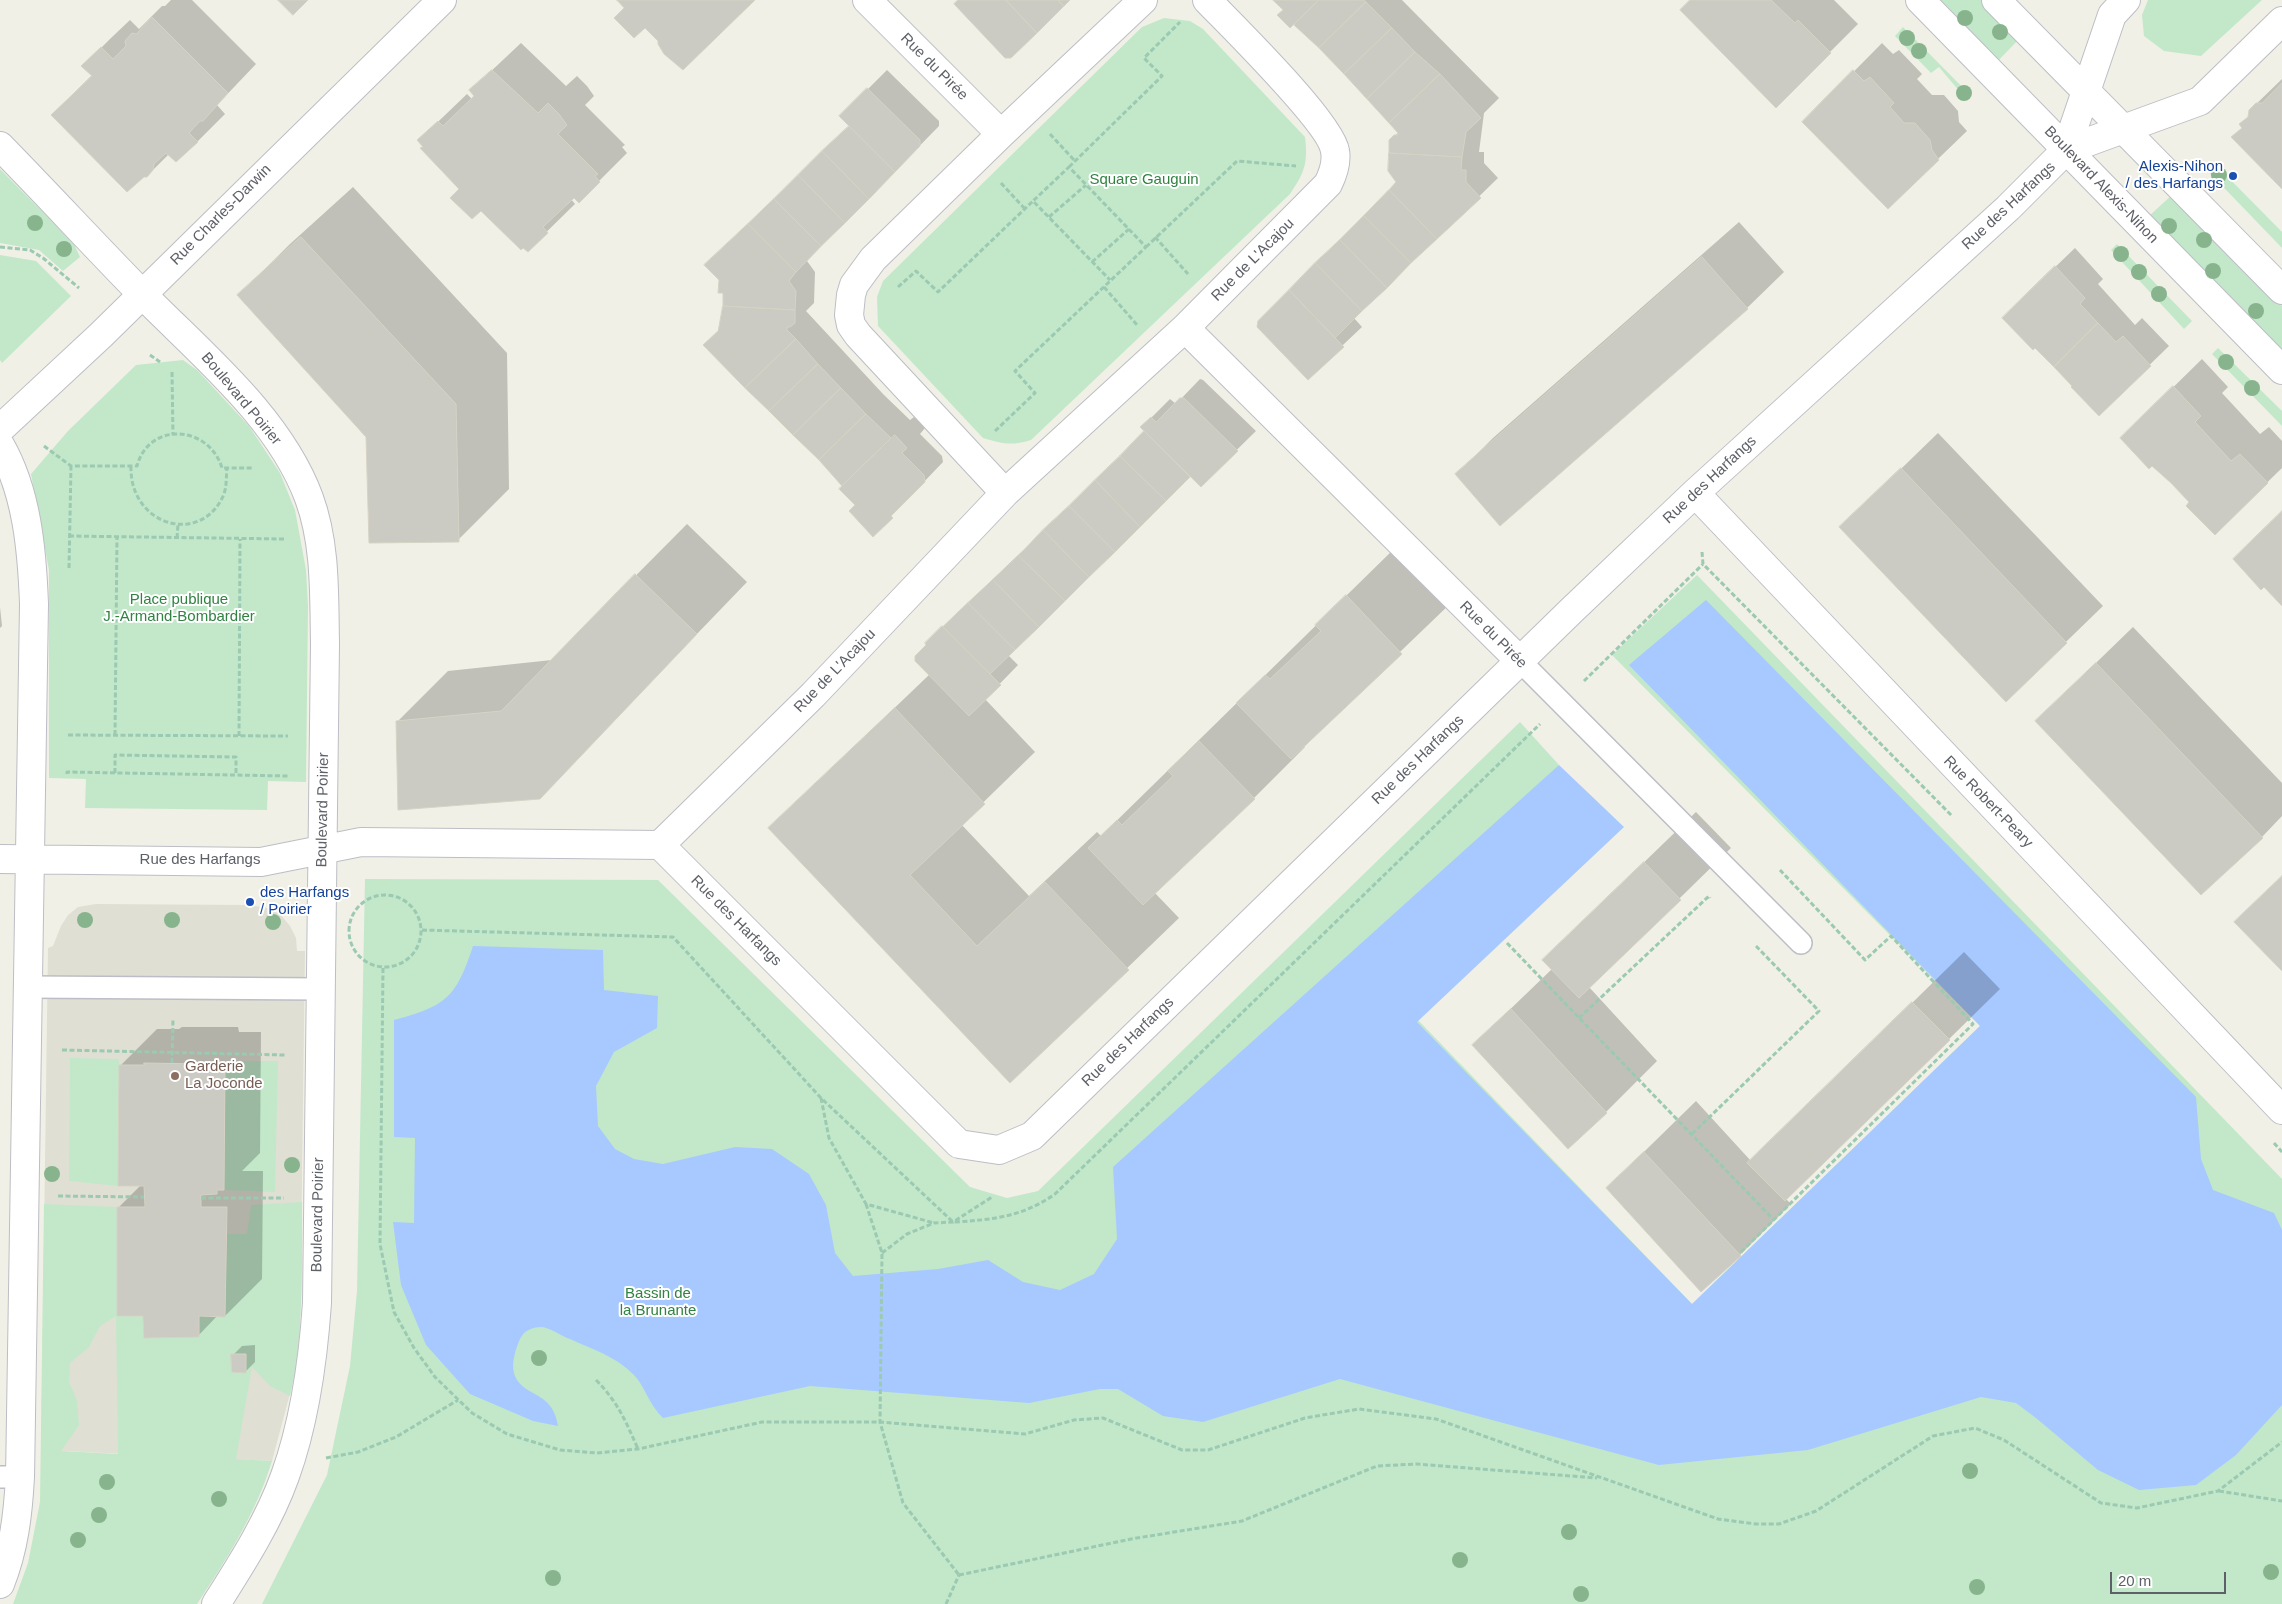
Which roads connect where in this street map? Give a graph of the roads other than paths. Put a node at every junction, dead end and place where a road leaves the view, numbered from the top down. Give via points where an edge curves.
1 (442, 0) edge
2 (867, 0) edge
3 (1143, 0) edge
4 (1207, 0) edge
5 (1920, 0) edge
6 (1996, 0) edge
7 (2126, 0) edge
8 (2282, 21) edge
9 (2086, 92) junction
10 (2123, 130) junction
11 (1000, 134) junction
12 (0, 146) edge
13 (2066, 150) junction
14 (2282, 290) edge
15 (142, 294) junction
16 (1185, 328) junction
17 (2282, 370) edge
18 (0, 429) edge
19 (0, 445) edge
20 (1005, 493) junction
21 (1695, 493) junction
22 (1520, 661) junction
23 (660, 845) junction
24 (322, 850) junction
25 (0, 859) edge
26 (30, 859) junction
27 (1801, 943) dead end
28 (28, 987) junction
29 (321, 989) junction
30 (2282, 1110) edge
31 (10, 1477) edge
32 (0, 1584) edge
33 (216, 1604) edge

1 - 15 street, Rue Charles-Darwin
2 - 11 street, Rue du Pirée
3 - 11 street
4 - 16 street, Rue de L'Acajou via 1315,117 1335,150 1336,161 1328,184 1320,194
5 - 13 street, Boulevard Alexis-Nihon
6 - 9 street
7 - 9 street, Rue des Harfangs via 2112,15
8 - 10 street, Rue des Harfangs via 2200,101
9 - 10 street
9 - 13 street, Rue des Harfangs
10 - 13 street, Rue des Harfangs
10 - 14 street
11 - 20 street via 873,259 854,285 849,304 851,325 858,335
12 - 15 street, Boulevard Poirier
13 - 17 street, Boulevard Alexis-Nihon
13 - 21 street, Rue des Harfangs via 2008,208
15 - 18 street, Rue Charles-Darwin
15 - 24 street, Boulevard Poirier via 264,421 297,472 309,498 317,528 324,583
16 - 20 street, Rue de L'Acajou
16 - 22 street, Rue du Pirée
19 - 26 street via 16,480 24,510 33,581
20 - 23 street, Rue de L'Acajou via 813,695
21 - 22 street, Rue des Harfangs
21 - 30 street, Rue Robert-Peary
22 - 23 street, Rue des Harfangs via 1032,1136 999,1150 959,1144
22 - 27 lane, Rue du Pirée
23 - 24 street, Rue des Harfangs via 370,842
24 - 26 street, Rue des Harfangs via 261,862
24 - 29 street, Boulevard Poirier
25 - 26 street, Rue des Harfangs
26 - 28 street
28 - 29 lane
28 - 31 street
29 - 33 street, Boulevard Poirier via 317,1303 304,1403 290,1458 274,1502
31 - 32 street via 18,1510

